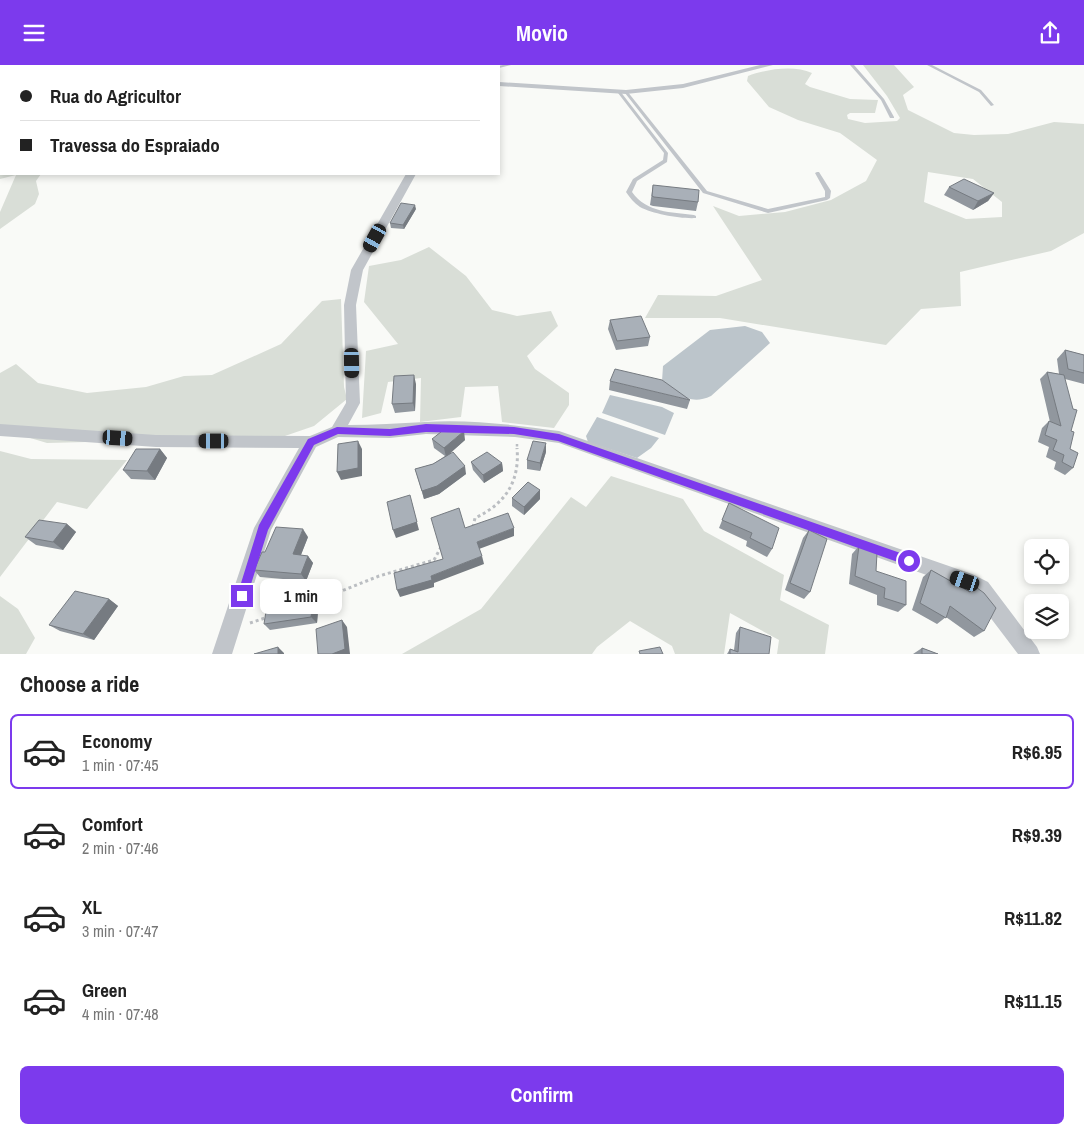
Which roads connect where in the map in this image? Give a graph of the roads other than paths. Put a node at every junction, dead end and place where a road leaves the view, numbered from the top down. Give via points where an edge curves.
1 (769, 65) edge
2 (852, 65) edge
3 (929, 65) edge
4 (500, 84) edge
5 (623, 92) junction
6 (992, 105) dead end
7 (892, 117) dead end
8 (817, 173) dead end
9 (411, 175) edge
10 (694, 217) dead end
11 (0, 430) edge
12 (337, 431) junction
13 (311, 442) junction
14 (222, 654) edge
15 (1030, 654) edge

1 - 5 street via 683,87
2 - 7 lane via 883,100
3 - 6 lane via 980,91
4 - 5 street
5 - 8 lane via 705,192 768,211 827,198 828,191
5 - 10 lane via 666,153 665,161 634,183 630,191 633,198 651,210
9 - 12 street via 357,270 350,305 353,403
11 - 13 street via 156,441
12 - 13 street
12 - 15 street via 390,432 426,428 514,431 559,437 965,581 981,589
13 - 14 street via 263,528

